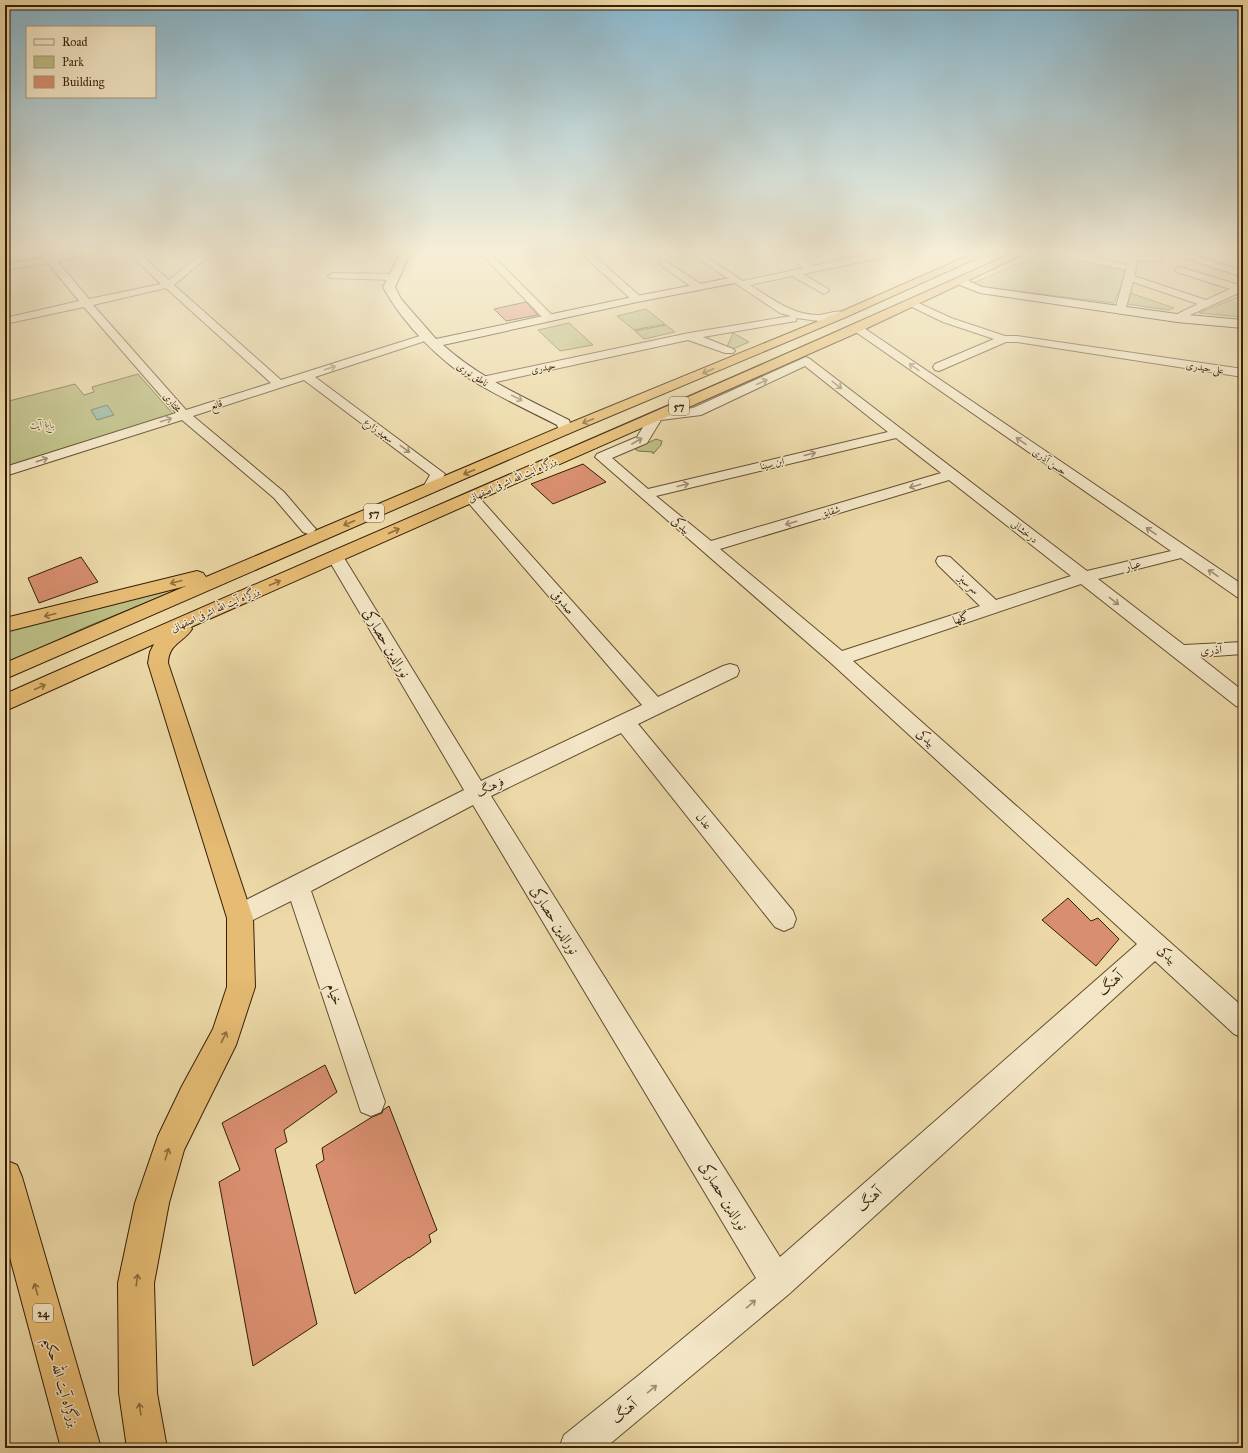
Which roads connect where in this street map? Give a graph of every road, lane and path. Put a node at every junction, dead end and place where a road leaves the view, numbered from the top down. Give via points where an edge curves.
1 (103, 322) edge
2 (210, 322) edge
3 (415, 322) edge
4 (528, 322) edge
5 (783, 322) edge
6 (824, 322) edge
7 (871, 322) edge
8 (952, 322) edge
9 (1219, 322) edge
10 (1243, 324) edge
11 (857, 328) junction
12 (793, 334) junction
13 (689, 336) junction
14 (1004, 339) junction
15 (431, 340) junction
16 (818, 344) junction
17 (758, 350) junction
18 (729, 351) dead end
19 (780, 361) junction
20 (938, 367) dead end
21 (1243, 373) edge
22 (306, 376) junction
23 (482, 381) junction
24 (279, 384) junction
25 (184, 414) junction
26 (656, 417) junction
27 (565, 430) junction
28 (899, 432) junction
29 (5, 472) edge
30 (953, 474) junction
31 (429, 489) junction
32 (645, 494) junction
33 (471, 497) junction
34 (308, 529) dead end
35 (708, 548) junction
36 (1183, 553) junction
37 (335, 557) junction
38 (268, 558) junction
39 (944, 561) dead end
40 (1084, 577) junction
41 (1243, 593) edge
42 (993, 608) junction
43 (198, 616) junction
44 (5, 625) edge
45 (1243, 648) edge
46 (1180, 652) junction
47 (839, 659) junction
48 (5, 671) edge
49 (730, 671) dead end
50 (1243, 701) edge
51 (5, 703) edge
52 (655, 707) junction
53 (624, 722) junction
54 (477, 793) junction
55 (298, 886) junction
56 (253, 909) dead end
57 (784, 919) dead end
58 (1155, 944) junction
59 (1240, 1018) edge
60 (371, 1102) dead end
61 (5, 1178) edge
62 (777, 1282) junction
63 (81, 1448) edge
64 (147, 1448) edge
65 (578, 1448) edge

1 - 25 street, مختاری
2 - 24 street
3 - 15 street, ناطق نوری
4 - 15 street
5 - 13 street, حیدری
6 - 12 highway, بزرگراه آیت الله اشرفی اصفهانی / 57
7 - 11 highway, بزرگراه آیت الله اشرفی اصفهانی / 57
8 - 14 street, علی حیدری
9 - 10 street
11 - 16 highway, بزرگراه آیت الله اشرفی اصفهانی / 57
36 -> 11 street, حسن آذری
12 - 16 highway via 791,339 794,343
12 - 17 highway, بزرگراه آیت الله اشرفی اصفهانی / 57
13 - 18 street
13 - 23 street, حیدری
14 - 20 street
14 - 21 street, علی حیدری via 1055,344
22 -> 15 street, قانع
15 - 23 street, ناطق نوری via 457,364
16 - 19 highway, بزرگراه آیت الله اشرفی اصفهانی / 57
17 - 19 highway via 779,350 783,355
17 -> 27 highway, بزرگراه آیت الله اشرفی اصفهانی / 57
19 - 26 highway, بزرگراه آیت الله اشرفی اصفهانی / 57
22 - 24 street, قانع
22 -> 31 street, سعید زارع via 438,474
23 -> 27 street, ناطق نوری via 564,423
24 - 25 street, قانع
29 -> 25 street, قانع
25 - 34 street, مختاری via 278,495
26 -> 28 street, درخشانی via 696,412 806,361
32 -> 26 street, بیدکی via 602,457 642,440
26 - 33 highway, بزرگراه آیت الله اشرفی اصفهانی / 57
27 -> 31 highway, بزرگراه آیت الله اشرفی اصفهانی / 57
28 - 30 street, درخشانی
32 -> 28 street, ابن سینا
30 -> 35 street, شقایق
30 - 40 street, درخشانی
31 -> 38 highway, بزرگراه آیت الله اشرفی اصفهانی / 57
32 - 35 street, بیدکی
37 -> 33 highway, بزرگراه آیت الله اشرفی اصفهانی / 57
33 - 52 street, صدوقی
35 - 47 street, بیدکی
36 - 40 street, عیار
41 -> 36 street, حسن آذری
43 -> 37 highway, بزرگراه آیت الله اشرفی اصفهانی / 57
37 - 54 street, نورالدین حصارکی
38 -> 44 highway
38 - 48 highway, بزرگراه آیت الله اشرفی اصفهانی / 57
39 - 42 street, سرسبز
40 - 42 street, گلها
40 -> 46 street, درخشانی
42 - 47 street, گلها
51 -> 43 highway, بزرگراه آیت الله اشرفی اصفهانی / 57
64 -> 43 highway via 138,1393 136,1283 152,1203 169,1147 226,1035 241,987 240,918 158,663 158,654 162,646
45 - 46 street, آذری
46 - 50 street, درخشانی
47 - 58 street, بیدکی
49 - 52 street, فرهنگ
52 - 53 street, فرهنگ
53 - 54 street, فرهنگ
53 - 57 street, عدل
54 - 55 street, فرهنگ
54 - 62 street, نورالدین حصارکی
55 - 56 street, فرهنگ
55 - 60 street, خیام
58 - 59 street, بیدکی
58 - 62 street, آهنگ
63 -> 61 highway, بزرگراه آیت الله حکیم / 24
65 -> 62 street, آهنگ

